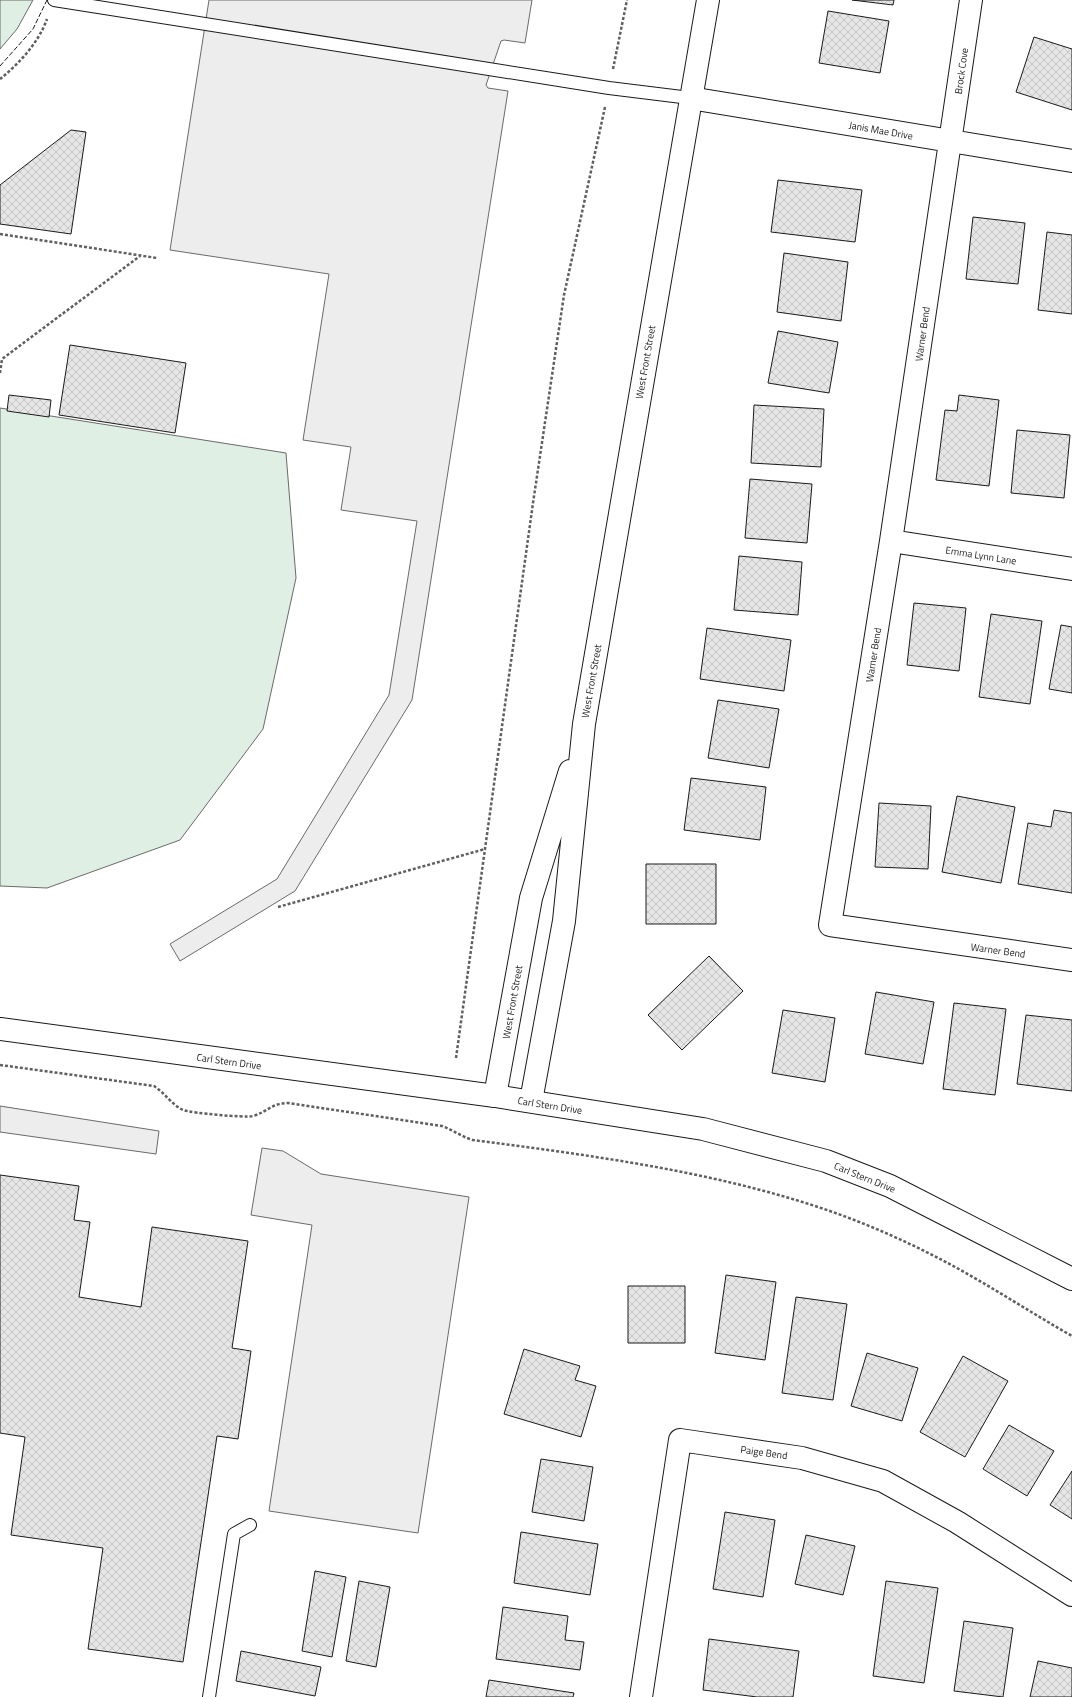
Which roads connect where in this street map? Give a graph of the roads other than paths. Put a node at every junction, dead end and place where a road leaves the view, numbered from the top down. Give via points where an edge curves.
1 (54, 0) edge
2 (708, 0) edge
3 (971, 0) edge
4 (690, 98) junction
5 (950, 142) junction
6 (1072, 160) edge
7 (891, 541) junction
8 (1072, 569) edge
9 (584, 724) junction
10 (1072, 960) edge
11 (0, 1029) edge
12 (495, 1096) junction
13 (530, 1101) junction
14 (1072, 1279) edge
15 (250, 1525) dead end
16 (1072, 1595) edge
17 (209, 1697) edge
18 (641, 1697) edge

1 - 4 lane via 609,88
2 - 4 street, West Front Street
3 - 5 street, Brock Cove
4 - 5 street, Janis Mae Drive
4 - 9 street, West Front Street
5 - 6 street, Janis Mae Drive
5 - 7 street, Warner Bend
7 - 8 street, Emma Lynn Lane
7 - 10 street, Warner Bend via 830,926
9 - 12 street, West Front Street via 531,898
9 - 13 street, West Front Street via 564,921
11 - 12 street, Carl Stern Drive
12 - 13 street, Carl Stern Drive
13 - 14 street, Carl Stern Drive via 703,1129 826,1161 890,1186
15 - 17 lane via 234,1534
16 - 18 street, Paige Bend via 957,1522 883,1481 802,1458 680,1440

